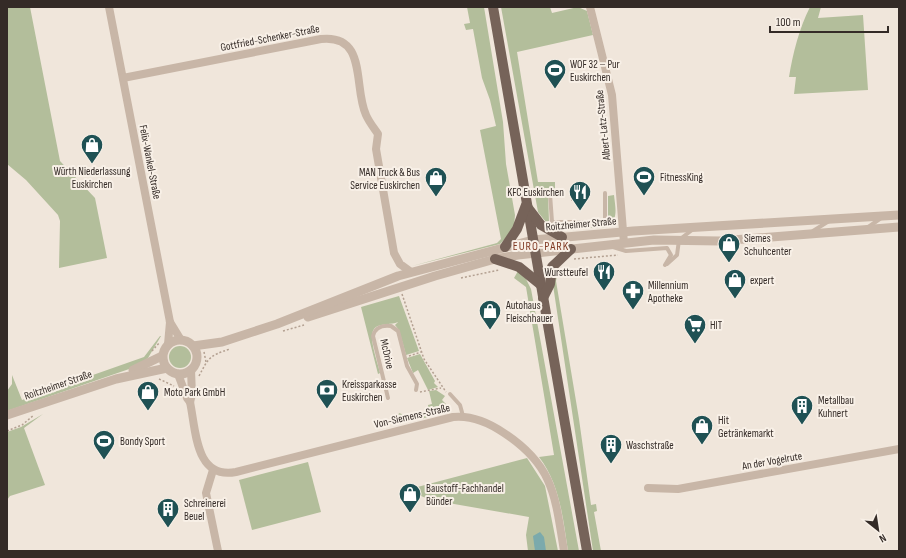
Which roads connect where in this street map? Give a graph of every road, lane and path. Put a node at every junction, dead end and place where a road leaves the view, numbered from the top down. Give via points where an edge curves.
1 (109, 7) edge
2 (493, 7) edge
3 (590, 7) edge
4 (123, 78) junction
5 (561, 192) dead end
6 (572, 193) dead end
7 (605, 193) dead end
8 (572, 201) dead end
9 (526, 205) junction
10 (899, 215) edge
11 (884, 216) junction
12 (832, 220) junction
13 (899, 227) edge
14 (695, 228) junction
15 (866, 229) junction
16 (817, 231) junction
17 (623, 232) junction
18 (562, 238) junction
19 (533, 240) junction
20 (679, 240) junction
21 (624, 243) junction
22 (608, 246) junction
23 (505, 247) junction
24 (571, 249) junction
25 (535, 253) junction
26 (622, 255) dead end
27 (494, 259) junction
28 (569, 260) dead end
29 (501, 269) dead end
30 (411, 272) junction
31 (461, 278) dead end
32 (540, 284) junction
33 (404, 291) junction
34 (396, 295) dead end
35 (543, 298) junction
36 (170, 322) junction
37 (309, 323) dead end
38 (279, 328) junction
39 (181, 340) junction
40 (222, 342) junction
41 (168, 344) junction
42 (192, 346) junction
43 (233, 348) dead end
44 (162, 356) junction
45 (197, 360) junction
46 (167, 368) junction
47 (191, 370) junction
48 (178, 374) junction
49 (156, 377) dead end
50 (116, 378) junction
51 (187, 385) junction
52 (441, 388) junction
53 (418, 392) joint
54 (450, 394) joint
55 (388, 398) dead end
56 (36, 414) dead end
57 (7, 415) edge
58 (463, 416) junction
59 (7, 431) edge
60 (899, 449) edge
61 (213, 470) junction
62 (648, 488) dead end
63 (218, 551) edge
64 (564, 551) edge
65 (586, 551) edge

1 - 4 street, Felix-Wankel-Straße
2 - 9 main road
3 - 17 street, Albert-Latz-Straße via 612,95
4 - 30 street, Gottfried-Schenker-Straße via 321,39 337,40 345,44 353,55 365,115 378,134 376,149 394,253 400,264
4 - 36 street, Felix-Wankel-Straße
5 - 7 lane via 550,194 552,222 586,222 593,225 601,225 605,221
6 - 8 path
9 - 18 main road via 541,225
9 - 19 main road
9 - 23 main road via 517,229
10 - 11 street, Roitzheimer Straße
11 - 12 street, Roitzheimer Straße
11 - 15 lane
12 - 14 street, Roitzheimer Straße
12 - 16 lane
13 - 15 street, Roitzheimer Straße
14 - 17 street, Roitzheimer Straße
14 - 20 lane
15 - 16 street, Roitzheimer Straße
16 - 20 street, Roitzheimer Straße via 774,240
17 - 18 street, Roitzheimer Straße
17 - 21 street, Albert-Latz-Straße
18 - 19 street, Roitzheimer Straße
19 - 23 street, Roitzheimer Straße
19 - 25 main road
20 - 21 street, Roitzheimer Straße
20 - 22 lane via 675,258 665,264 671,254 668,248 626,251
21 - 22 street, Roitzheimer Straße
22 - 24 street, Roitzheimer Straße
23 - 30 street, Roitzheimer Straße
24 - 25 street, Roitzheimer Straße
24 - 35 main road via 552,267 550,284
25 - 27 street, Roitzheimer Straße
25 - 32 main road
26 - 28 path
27 - 32 main road via 518,268
27 - 33 street, Roitzheimer Straße
29 - 31 path
30 - 38 street, Roitzheimer Straße via 372,285
32 - 35 main road
33 - 34 path
33 - 38 street, Roitzheimer Straße
33 - 52 path via 420,352
35 - 65 main road
36 - 39 street, Felix-Wankel-Straße
36 - 41 street, Felix-Wankel-Straße
37 - 38 path
38 - 40 street, Roitzheimer Straße
39 - 41 street
39 - 42 street
40 - 42 street, Roitzheimer Straße
40 - 45 street, Roitzheimer Straße
41 - 44 street
42 - 45 street via 197,354
43 - 51 path via 209,358 197,380
44 - 46 street
44 - 50 street, Roitzheimer Straße
45 - 47 street
46 - 48 street
46 - 50 street, Roitzheimer Straße
47 - 48 street
47 - 51 street
48 - 51 street
49 - 51 path via 174,386
50 - 57 street, Roitzheimer Straße
51 - 61 street via 192,395 190,402 202,457
52 - 53 path
52 - 54 path
53 - 55 lane, McDrive via 417,384 407,366 397,329 391,326 379,328 374,331 373,336
54 - 58 lane via 460,404
56 - 59 path
58 - 61 street, Von-Siemens-Straße via 426,423 233,473
58 - 64 street, Von-Siemens-Straße via 496,428 522,446 538,462 547,476 553,493
60 - 62 street, An der Vogelrute via 678,489
61 - 63 street via 206,493

